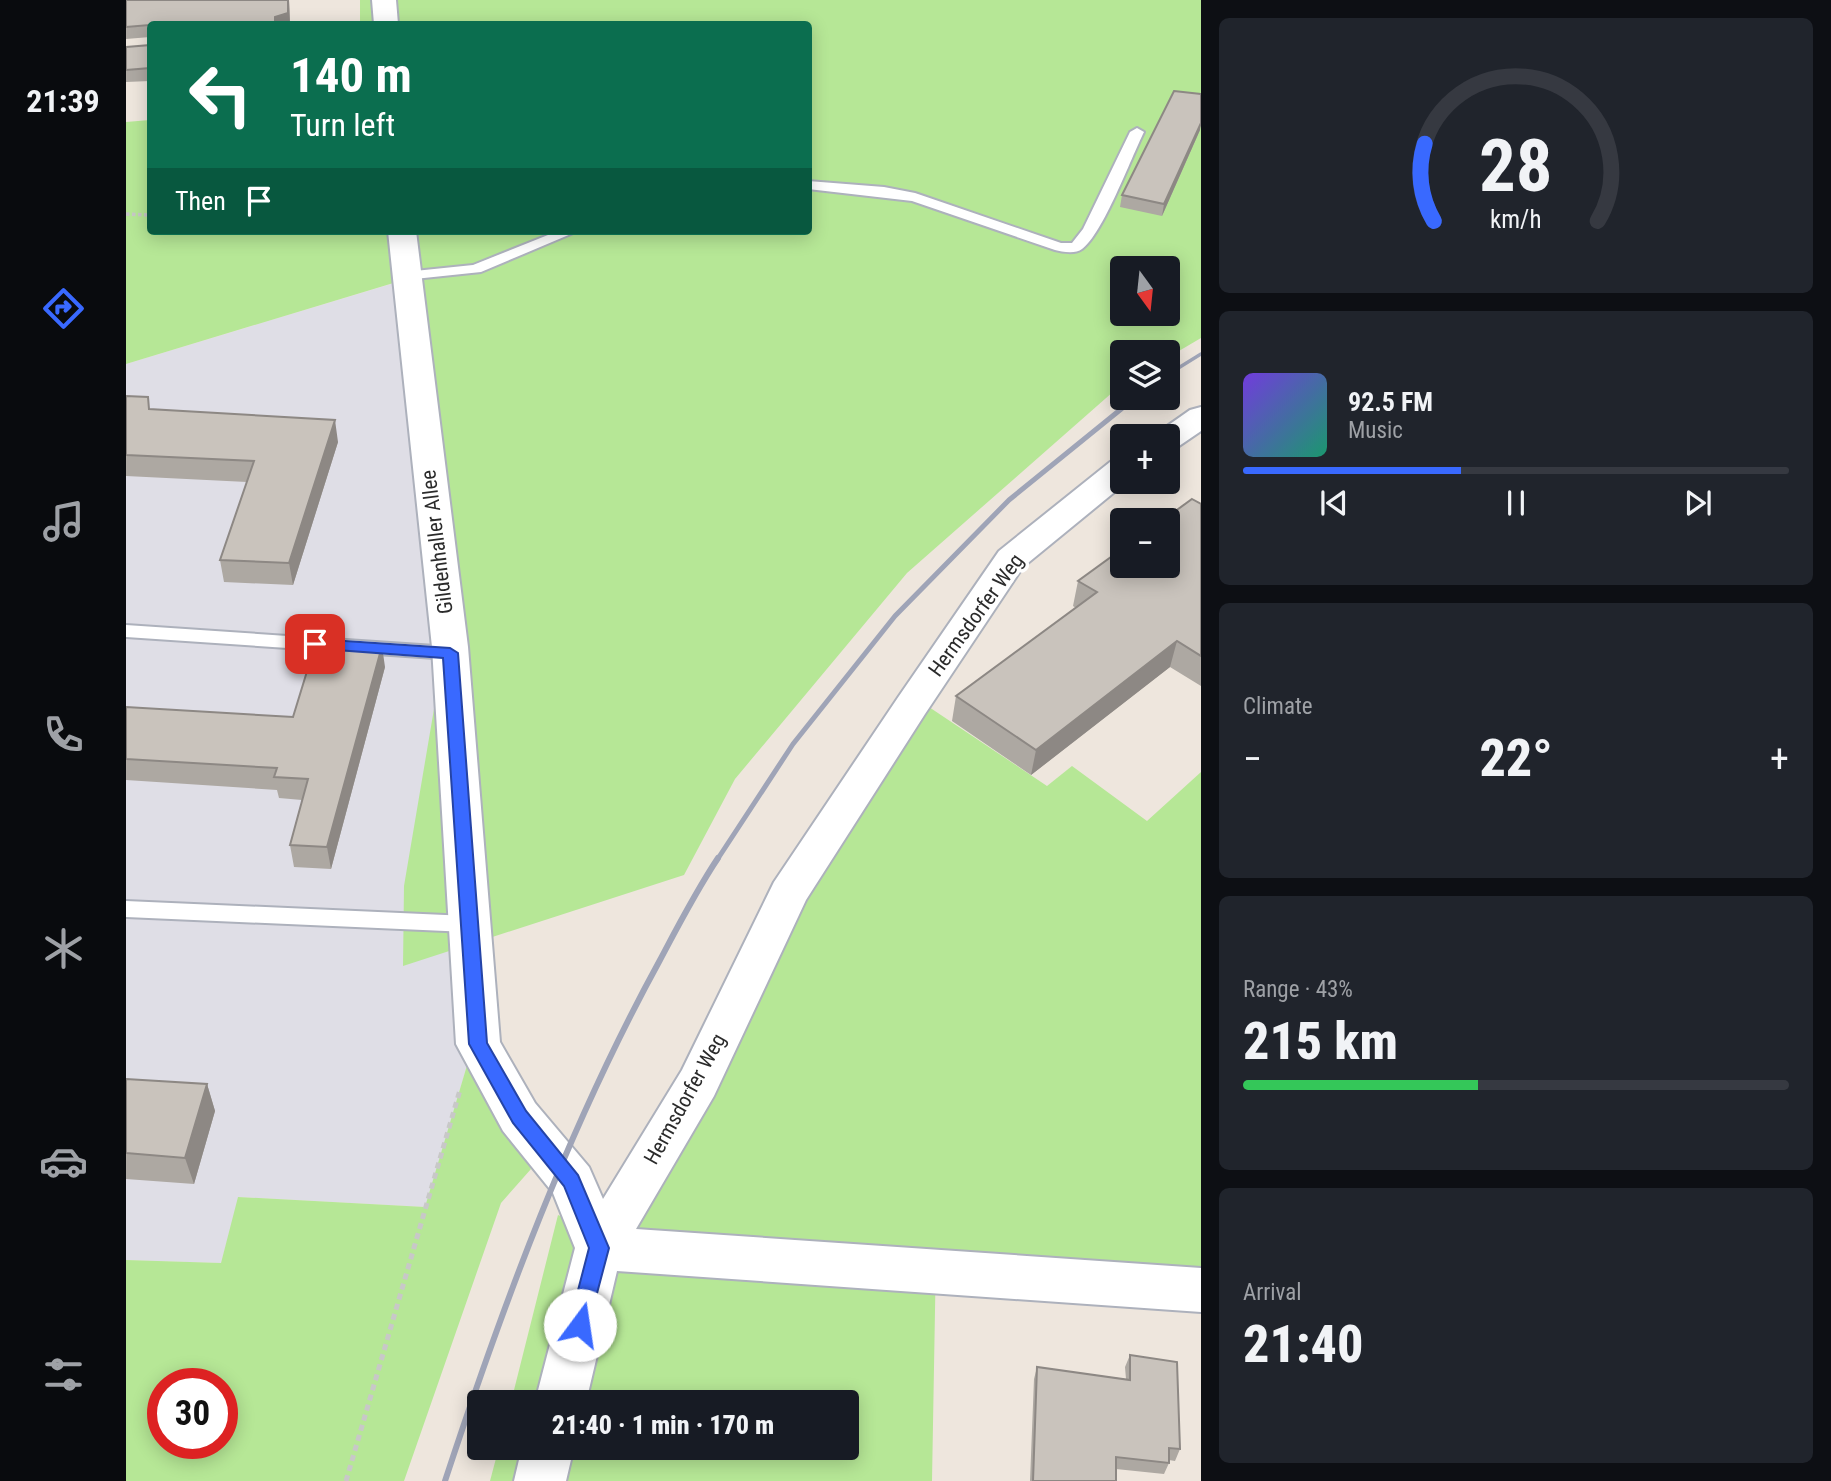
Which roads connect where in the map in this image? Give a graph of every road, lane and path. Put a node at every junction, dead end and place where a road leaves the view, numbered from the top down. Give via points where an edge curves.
1 (384, 0) edge
2 (386, 21) edge
3 (1137, 132) dead end
4 (812, 185) edge
5 (126, 214) edge
6 (147, 215) edge
7 (402, 235) edge
8 (561, 235) edge
9 (405, 276) junction
10 (1201, 417) edge
11 (1180, 431) edge
12 (1110, 479) edge
13 (126, 631) edge
14 (450, 653) junction
15 (126, 909) edge
16 (468, 924) junction
17 (478, 1044) junction
18 (599, 1248) junction
19 (1201, 1290) edge
20 (563, 1390) edge
21 (545, 1460) edge
22 (346, 1481) edge
23 (540, 1481) edge

1 - 2 street
3 - 4 lane via 1090,230 1076,247 1060,247 915,197
5 - 6 path
7 - 9 street, Gildenhaller Allee
8 - 9 lane via 476,269
9 - 14 street, Gildenhaller Allee
10 - 11 street
12 - 18 street, Hermsdorfer Weg via 1011,559 912,705 789,893 698,1083
13 - 14 lane
14 - 16 street, Gildenhaller Allee
15 - 16 lane
16 - 17 street, Gildenhaller Allee
17 - 18 street, Gildenhaller Allee via 519,1117 572,1181
17 - 22 path via 468,1062
18 - 19 street
18 - 20 street
21 - 23 street

